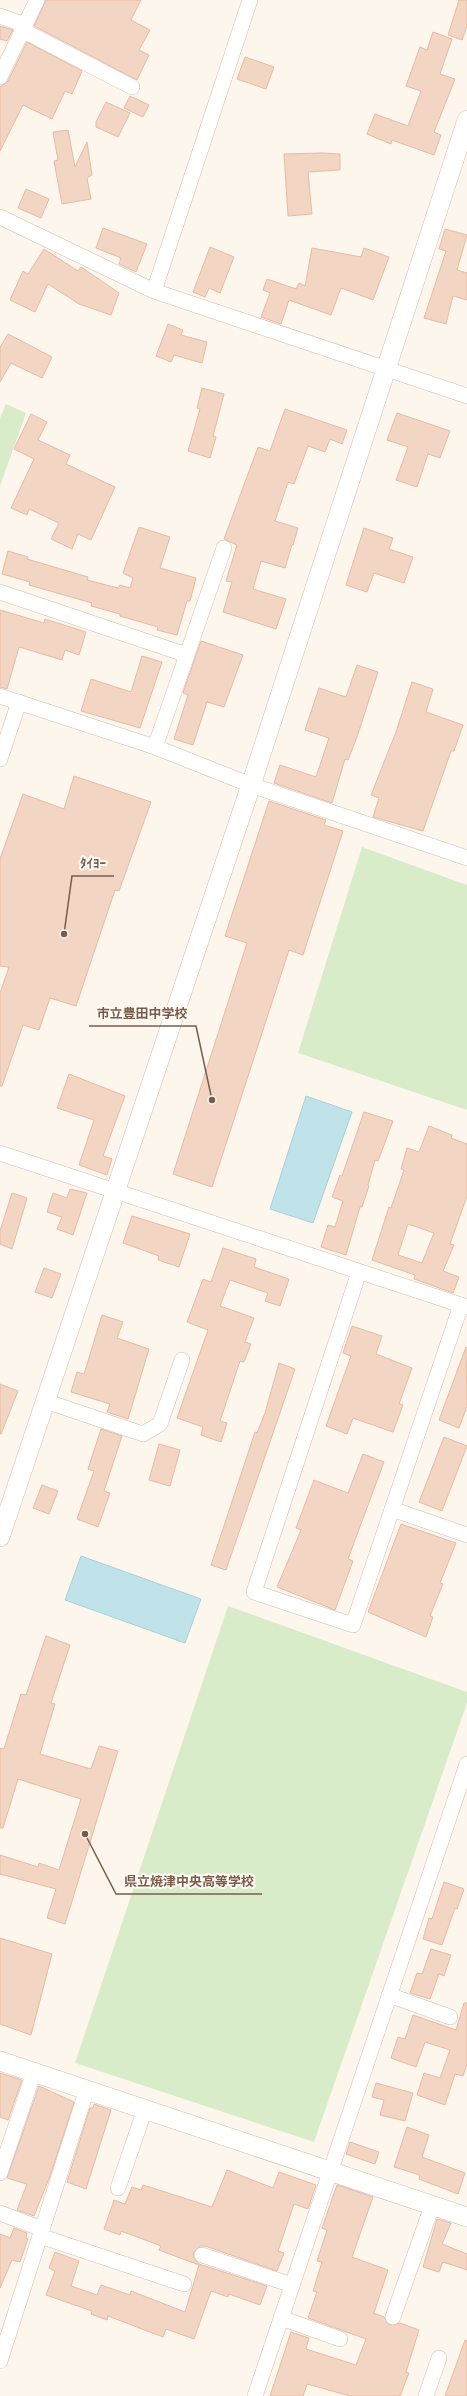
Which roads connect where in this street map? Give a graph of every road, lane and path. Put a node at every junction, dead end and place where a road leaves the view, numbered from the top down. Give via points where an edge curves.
1 (37, 0) edge
2 (250, 0) edge
3 (0, 16) edge
4 (24, 28) junction
5 (0, 77) edge
6 (132, 87) dead end
7 (467, 120) edge
8 (0, 216) edge
9 (154, 291) junction
10 (387, 368) junction
11 (467, 396) edge
12 (224, 548) dead end
13 (0, 592) edge
14 (187, 655) junction
15 (0, 696) edge
16 (19, 702) junction
17 (155, 747) junction
18 (0, 759) edge
19 (251, 785) junction
20 (467, 858) edge
21 (0, 1153) edge
22 (115, 1191) junction
23 (360, 1272) junction
24 (464, 1306) edge
25 (182, 1360) dead end
26 (45, 1400) junction
27 (392, 1509) junction
28 (467, 1535) edge
29 (0, 1537) edge
30 (467, 1764) edge
31 (389, 1995) junction
32 (450, 2017) dead end
33 (0, 2061) edge
34 (34, 2072) junction
35 (87, 2089) junction
36 (145, 2109) junction
37 (330, 2172) junction
38 (0, 2173) edge
39 (118, 2188) dead end
40 (432, 2206) junction
41 (0, 2213) edge
42 (467, 2217) edge
43 (41, 2232) junction
44 (202, 2255) dead end
45 (184, 2284) dead end
46 (292, 2285) junction
47 (393, 2317) dead end
48 (281, 2318) junction
49 (340, 2339) dead end
50 (439, 2358) dead end
51 (0, 2361) edge
52 (255, 2396) edge
53 (426, 2396) edge

1 - 4 street
2 - 9 street
3 - 4 street
4 - 5 street
4 - 6 street
7 - 10 street
8 - 9 street
9 - 10 street
10 - 11 street
10 - 19 street
12 - 14 street
13 - 14 street
14 - 17 street
15 - 16 street
16 - 17 street
16 - 18 street
17 - 19 street
19 - 20 street
19 - 22 street
21 - 22 street
22 - 23 street
22 - 26 street
23 - 24 street
23 - 27 street via 254,1592 353,1626
24 - 27 street
25 - 26 street via 160,1424 143,1434
26 - 29 street
27 - 28 street
30 - 31 street
31 - 32 street
31 - 37 street
33 - 34 street
34 - 35 street
34 - 38 street
35 - 36 street
35 - 43 street
36 - 37 street
36 - 39 street
37 - 40 street
37 - 46 street
40 - 42 street
40 - 47 street
41 - 43 street
43 - 45 street
43 - 51 street
44 - 46 street
46 - 48 street
48 - 49 street
48 - 52 street
50 - 53 street

